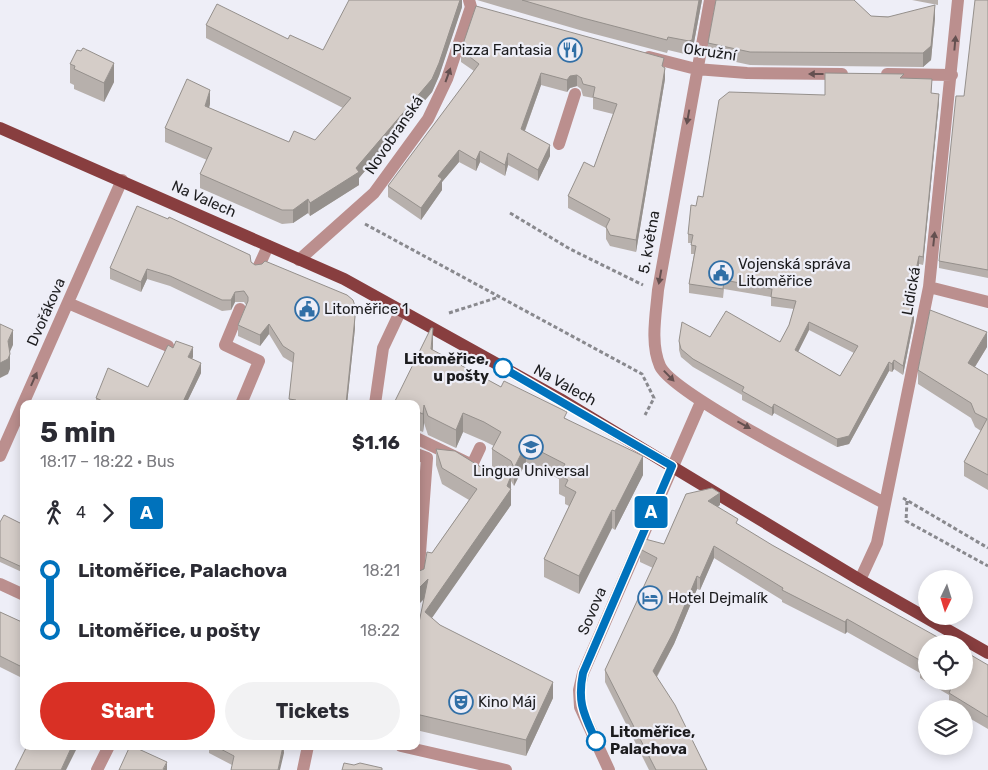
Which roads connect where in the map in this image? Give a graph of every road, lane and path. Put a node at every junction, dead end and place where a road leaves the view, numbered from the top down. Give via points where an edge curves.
1 (710, 0) edge
2 (958, 0) edge
3 (473, 6) edge
4 (640, 54) edge
5 (696, 69) junction
6 (856, 74) edge
7 (876, 74) edge
8 (952, 75) junction
9 (575, 94) dead end
10 (0, 128) edge
11 (559, 144) dead end
12 (122, 180) junction
13 (510, 213) dead end
14 (349, 215) junction
15 (268, 246) junction
16 (299, 260) junction
17 (258, 268) edge
18 (929, 288) junction
19 (658, 290) junction
20 (500, 297) junction
21 (70, 298) junction
22 (988, 302) edge
23 (240, 309) dead end
24 (400, 312) junction
25 (449, 313) dead end
26 (168, 346) edge
27 (25, 400) edge
28 (243, 400) edge
29 (376, 400) edge
30 (701, 402) junction
31 (20, 411) edge
32 (645, 416) dead end
33 (420, 440) edge
34 (480, 448) dead end
35 (420, 455) edge
36 (0, 456) edge
37 (472, 465) junction
38 (672, 466) junction
39 (485, 474) edge
40 (887, 489) junction
41 (908, 501) junction
42 (884, 503) junction
43 (988, 548) edge
44 (420, 553) edge
45 (988, 566) edge
46 (860, 580) junction
47 (0, 584) edge
48 (20, 593) edge
49 (988, 653) edge
50 (107, 750) edge
51 (307, 750) edge
52 (418, 750) edge
53 (97, 770) edge
54 (303, 770) edge
55 (506, 770) edge
56 (609, 770) edge

1 - 5 street, 5. května
8 -> 2 street, Lidická
14 -> 3 street, Novobranská via 374,193 428,119 447,79
4 - 5 street, Okružní
6 -> 5 street, Okružní
5 -> 19 street, 5. května
7 - 8 street
18 -> 8 street, Lidická
9 - 11 street
10 - 12 main road, Na Valech
12 - 15 main road, Na Valech
12 - 21 street, Dvořákova
13 - 19 path via 606,268
14 - 16 street, Novobranská
14 - 20 path
15 - 16 main road, Na Valech
15 - 17 street
16 - 24 main road, Na Valech via 344,279
18 - 22 street
18 - 40 street, Lidická
19 -> 30 street, 5. května via 654,338 660,365 666,376
20 - 25 path
20 - 32 path via 642,374 654,398
21 - 26 street
27 -> 21 street, Dvořákova
23 - 28 street via 226,345 259,361
24 - 29 street via 383,348
24 - 38 main road, Na Valech
30 - 38 street
30 -> 42 street, 5. května
36 -> 31 street, Dvořákova
33 - 37 street
34 - 37 street
35 - 44 street via 427,458
37 - 39 street
38 - 46 main road, Na Valech
38 - 56 street, Sovova via 583,673 579,690 580,707
40 - 41 path
40 - 42 street, Lidická
41 - 43 path
41 - 45 path via 906,521
42 - 46 street, Lidická via 877,542
46 - 49 main road, Na Valech
47 - 48 street
50 - 53 street
51 - 54 street
52 - 55 street

